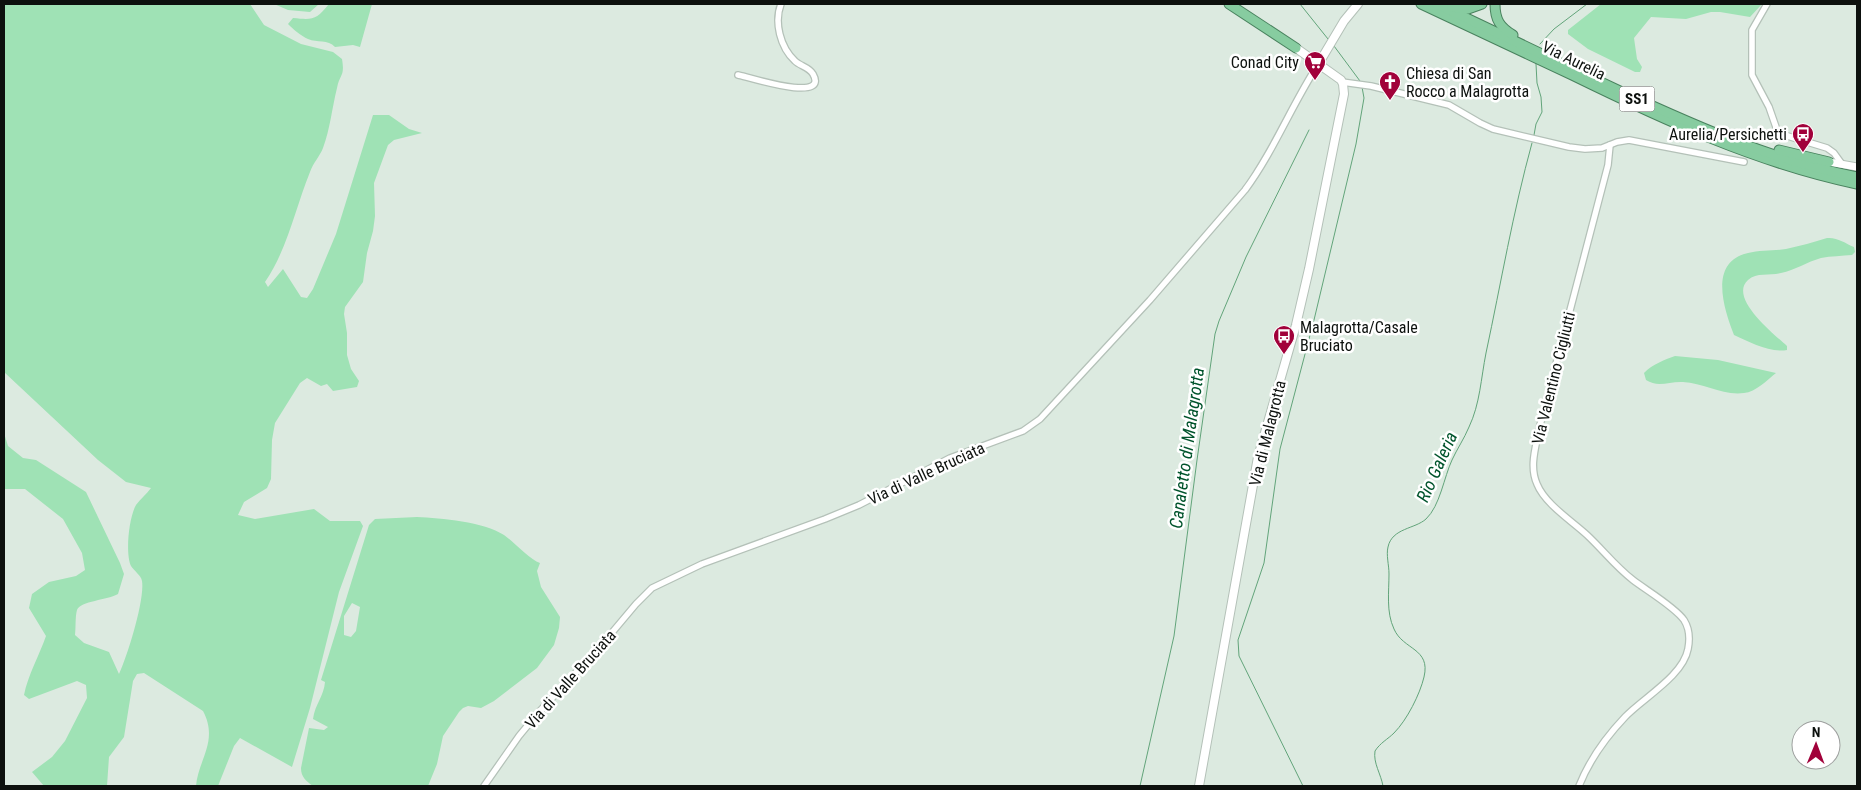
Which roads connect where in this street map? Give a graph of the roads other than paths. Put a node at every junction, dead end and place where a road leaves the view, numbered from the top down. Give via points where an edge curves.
1 (781, 4) edge
2 (1229, 4) edge
3 (1358, 4) edge
4 (1421, 4) edge
5 (1437, 4) edge
6 (1445, 4) edge
7 (1482, 4) edge
8 (1494, 4) edge
9 (1767, 4) edge
10 (1296, 48) joint
11 (1534, 50) junction
12 (1319, 63) junction
13 (1561, 67) junction
14 (738, 75) dead end
15 (1342, 82) junction
16 (1713, 132) junction
17 (1610, 146) junction
18 (1823, 146) junction
19 (1744, 162) dead end
20 (1829, 162) junction
21 (1842, 164) junction
22 (1857, 167) edge
23 (1857, 178) edge
24 (1857, 184) edge
25 (484, 786) edge
26 (1199, 786) edge
27 (1579, 786) edge

1 - 14 street via 778,21 783,42 792,58 812,73 813,83 806,88 794,88
2 - 10 highway
3 - 12 main road
4 - 13 highway, Via Aurelia / SS1
5 - 11 highway, Via Aurelia / SS1
6 - 7 highway via 1464,9
8 - 11 highway via 1499,25
9 - 18 street via 1752,30 1752,78 1767,103 1778,132
10 - 12 main road
11 - 13 highway, Via Aurelia / SS1
12 - 15 main road
12 - 25 street, Via di Valle Bruciata via 1244,190 1150,300 1040,419 1023,430 953,456 852,508 702,564 652,588 545,704
13 - 16 highway, Via Aurelia / SS1
13 - 24 highway, Via Aurelia / SS1 via 1659,117 1709,138 1797,169
15 - 17 street via 1449,105 1480,123 1546,142 1585,149
15 - 26 main road, Via di Malagrotta via 1344,94 1310,269 1258,457
16 - 20 highway
16 - 23 highway, Via Aurelia / SS1 via 1797,162
17 - 19 street via 1629,140
17 - 27 street, Via Valentino Cigliutti via 1608,165 1539,429 1534,474 1545,498 1621,570 1679,615 1687,627 1689,644 1685,658 1675,672 1625,717 1601,746
18 - 20 street
18 - 21 street via 1831,150
20 - 21 street
21 - 22 street

